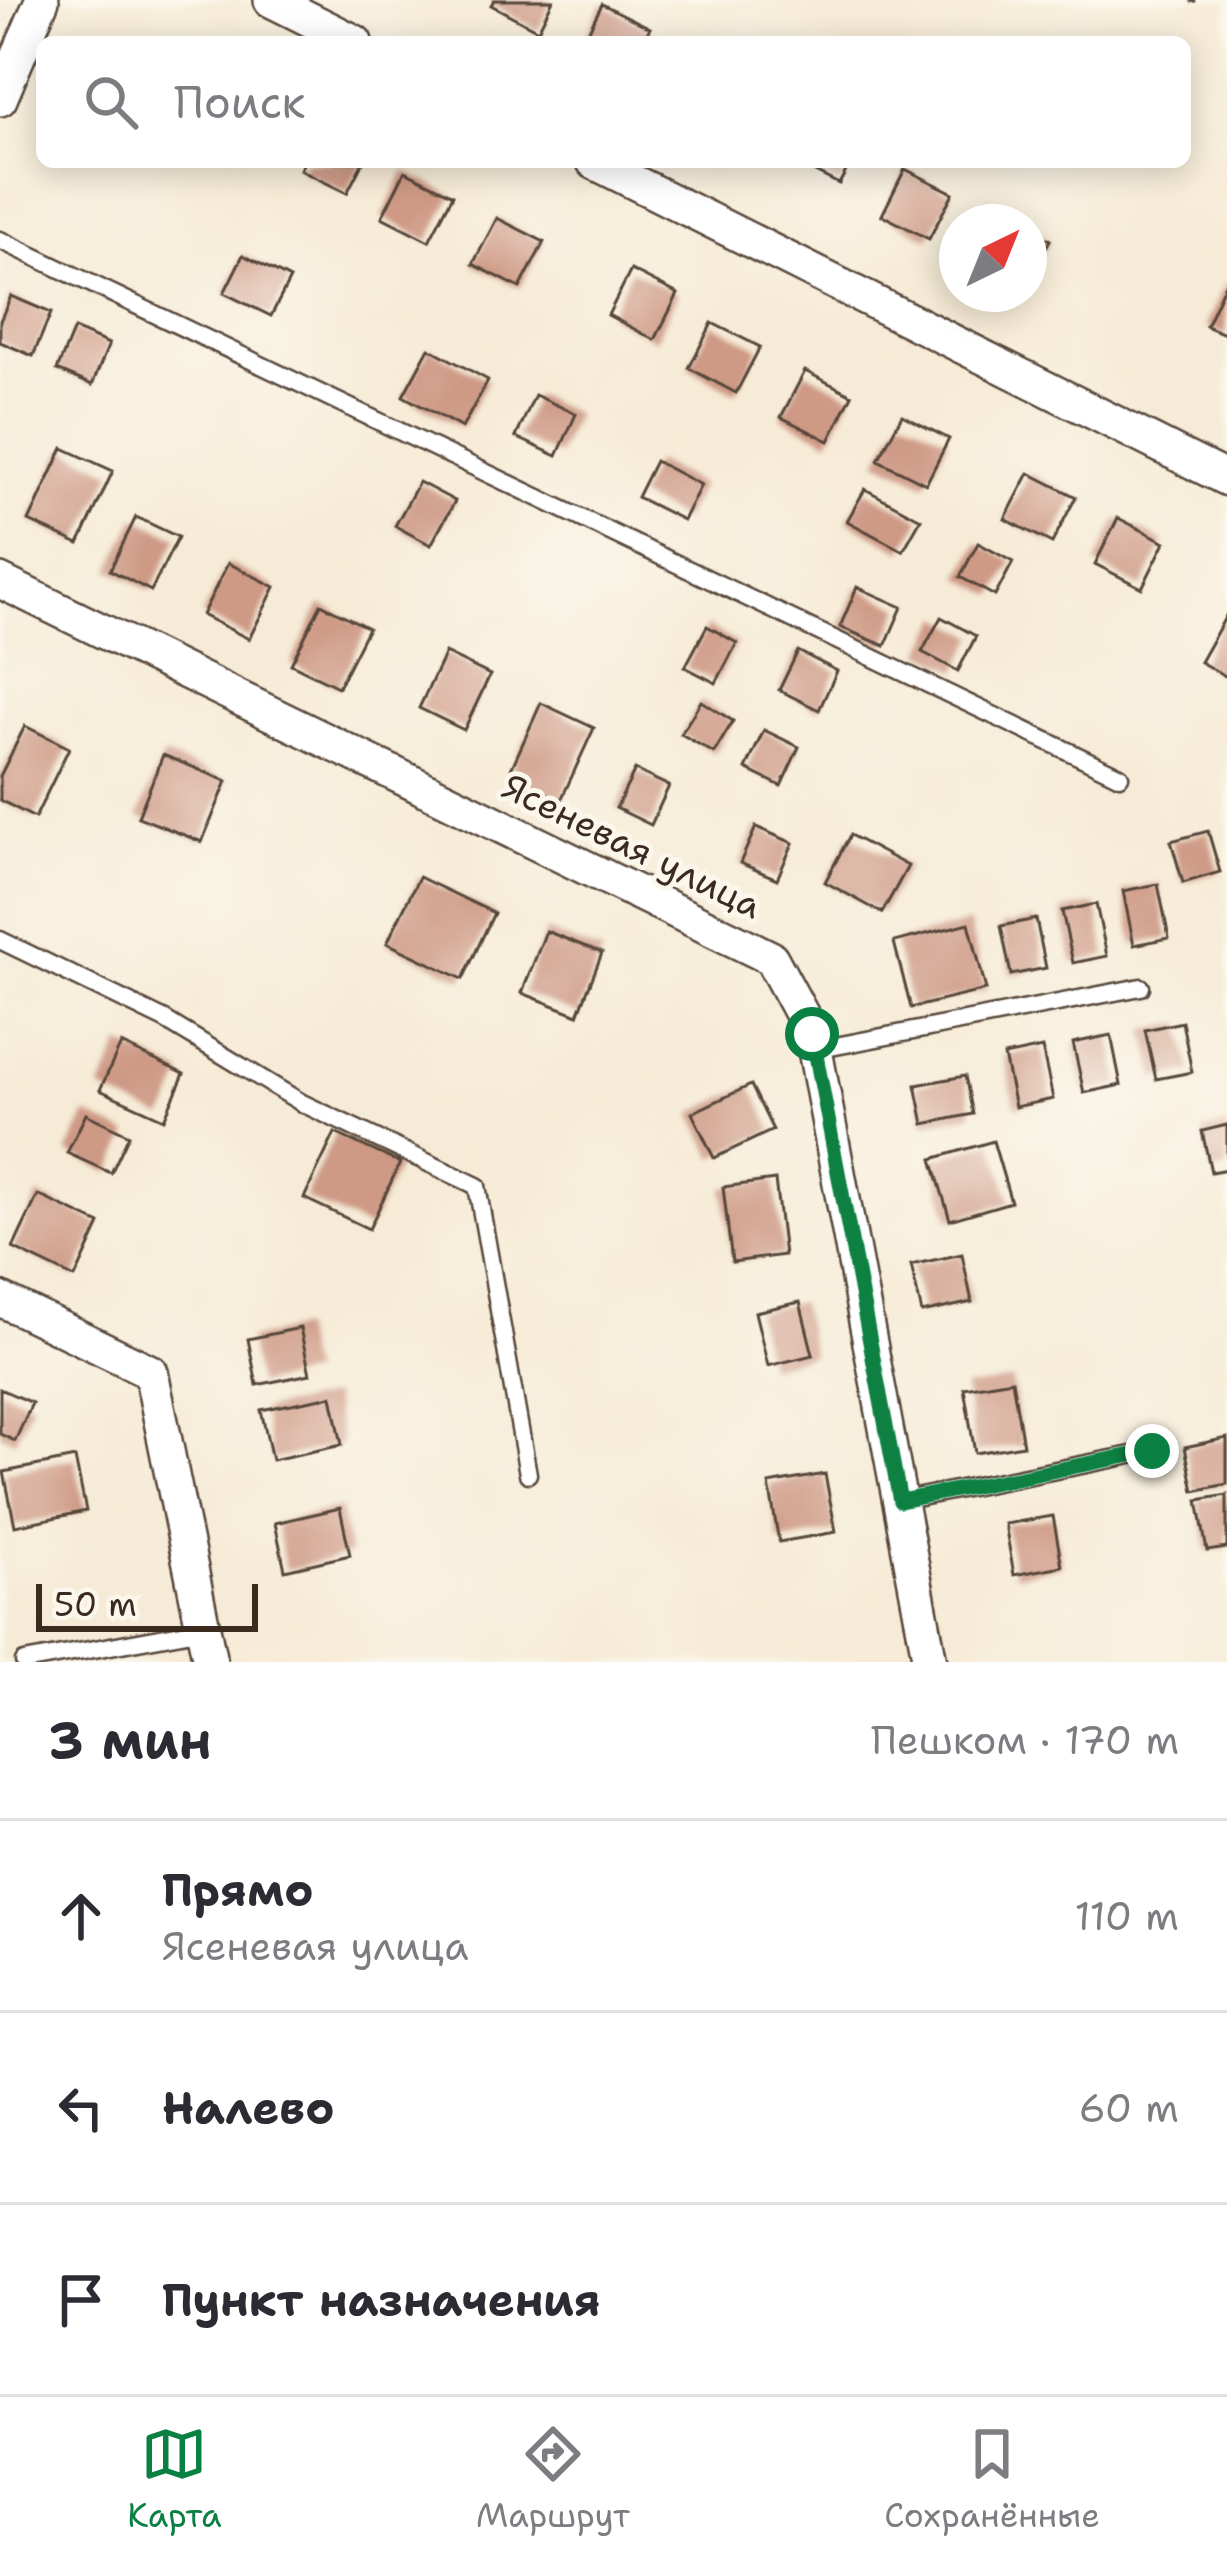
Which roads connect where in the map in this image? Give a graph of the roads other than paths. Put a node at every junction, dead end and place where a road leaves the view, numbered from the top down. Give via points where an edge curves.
1 (42, 0) edge
2 (271, 0) edge
3 (343, 36) edge
4 (0, 99) edge
5 (606, 168) edge
6 (0, 240) edge
7 (1227, 479) edge
8 (0, 581) edge
9 (1120, 776) dead end
10 (0, 940) edge
11 (1141, 987) dead end
12 (815, 1050) junction
13 (0, 1299) edge
14 (1152, 1451) dead end
15 (528, 1474) dead end
16 (900, 1501) junction
17 (207, 1645) edge
18 (24, 1662) edge
19 (930, 1662) edge

1 - 4 street
2 - 3 street
5 - 7 street
6 - 9 lane
8 - 12 street, Ясеневая улица via 771,958
10 - 15 lane via 165,1020 302,1103 477,1186
11 - 12 lane
12 - 16 street, Ясеневая улица
13 - 17 street via 151,1372
14 - 16 lane
16 - 19 street, Ясеневая улица
17 - 18 lane

